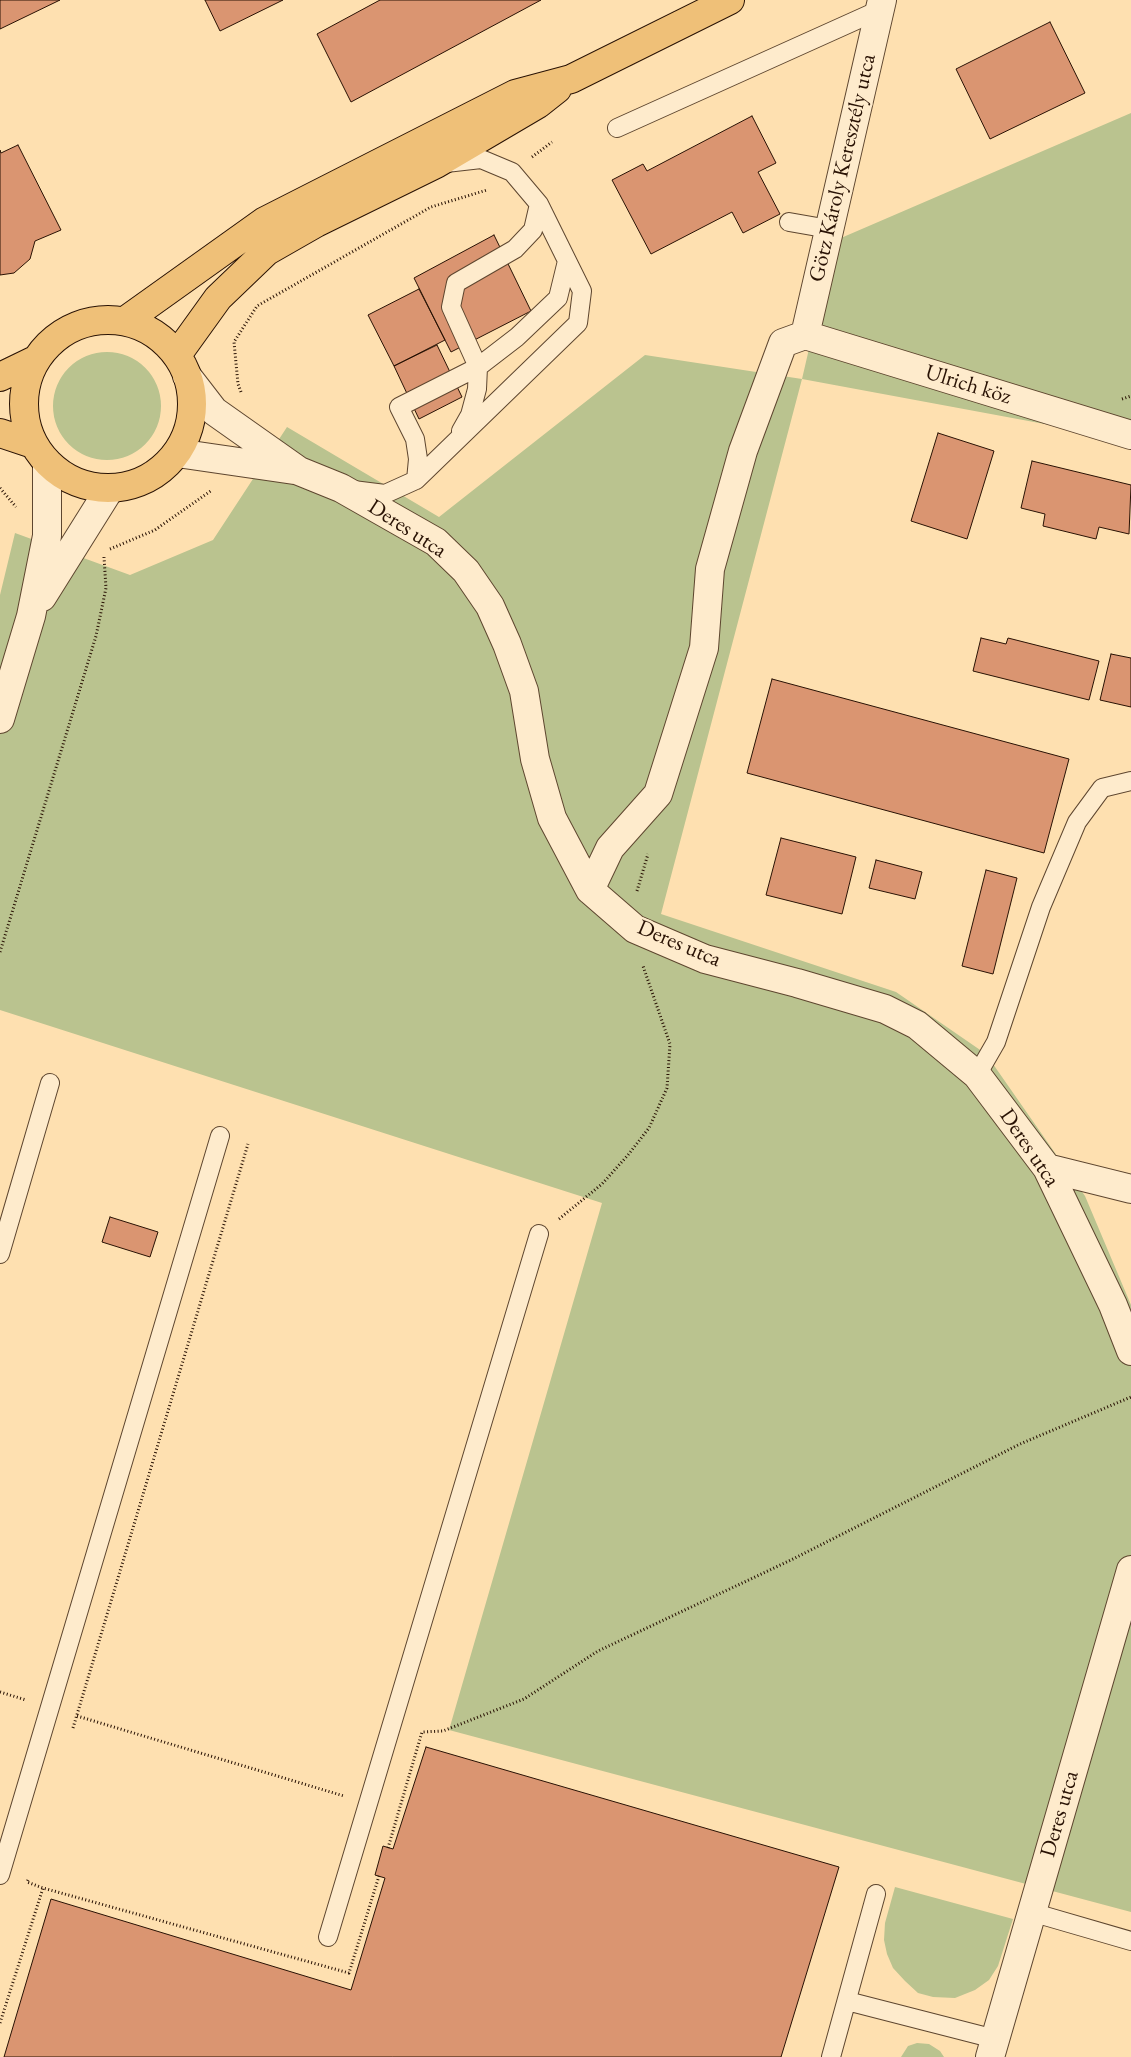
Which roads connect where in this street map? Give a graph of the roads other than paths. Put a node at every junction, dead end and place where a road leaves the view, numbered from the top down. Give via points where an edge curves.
1 (730, 0) edge
2 (881, 5) edge
3 (570, 79) junction
4 (617, 128) dead end
5 (436, 164) junction
6 (539, 204) junction
7 (789, 222) dead end
8 (829, 229) junction
9 (567, 261) junction
10 (125, 321) junction
11 (805, 335) junction
12 (35, 360) junction
13 (182, 365) junction
14 (478, 367) junction
15 (0, 377) edge
16 (0, 433) edge
17 (1131, 435) edge
18 (453, 444) junction
19 (40, 454) junction
20 (177, 454) junction
21 (299, 471) junction
22 (416, 480) junction
23 (341, 488) junction
24 (110, 490) junction
25 (30, 616) junction
26 (0, 719) edge
27 (1131, 781) edge
28 (590, 890) junction
29 (977, 1075) junction
30 (50, 1083) dead end
31 (220, 1136) dead end
32 (1047, 1168) junction
33 (1131, 1189) edge
34 (540, 1234) road end
35 (0, 1254) edge
36 (1131, 1351) edge
37 (1131, 1570) edge
38 (0, 1875) edge
39 (876, 1894) dead end
40 (1031, 1912) junction
41 (328, 1937) dead end
42 (1131, 1941) edge
43 (847, 2001) junction
44 (992, 2048) edge
45 (831, 2057) edge

1 - 3 main road
2 - 4 lane
2 - 8 street, Götz Károly Keresztély utca
3 - 5 main road via 538,104
3 - 10 main road via 515,94 265,221
5 - 6 lane via 481,159 512,172
5 - 13 main road via 267,250 218,298
6 - 9 lane
6 - 14 lane via 533,230 515,249 456,283 451,307
7 - 8 lane
8 - 11 street, Götz Károly Keresztély utca
9 - 14 lane via 558,298 518,337
9 - 18 lane via 582,292 578,323
10 - 12 main road via 100,320 74,326 52,340
10 - 13 main road via 154,334
11 - 17 street, Ulrich köz
11 - 28 street via 783,343 743,451 710,569 704,648 658,794 610,848
12 - 15 main road
12 - 19 main road via 24,390 23,416
13 - 20 main road via 192,403 188,430
13 - 21 street via 214,411
14 - 18 lane via 477,389 470,415
14 - 22 lane via 399,407 415,439 418,458
16 - 19 main road
18 - 22 lane
19 - 24 main road via 84,486
19 - 25 street via 47,536
20 - 21 street
20 - 24 main road via 159,472 135,485
21 - 23 street, Deres utca
22 - 23 lane via 385,494
23 - 28 street, Deres utca via 436,542 466,571 490,606 524,691 535,759 552,818
24 - 25 street
25 - 26 street
27 - 29 lane via 1102,788 1077,822 1042,907 996,1042
28 - 29 street, Deres utca via 635,929 705,959 885,1009 917,1025
29 - 32 street, Deres utca
30 - 35 lane
31 - 38 lane
32 - 33 street
32 - 36 street, Deres utca via 1113,1305
34 - 41 lane
37 - 40 street, Deres utca
39 - 43 lane
40 - 42 lane
40 - 44 street, Deres utca
43 - 44 lane
43 - 45 lane

